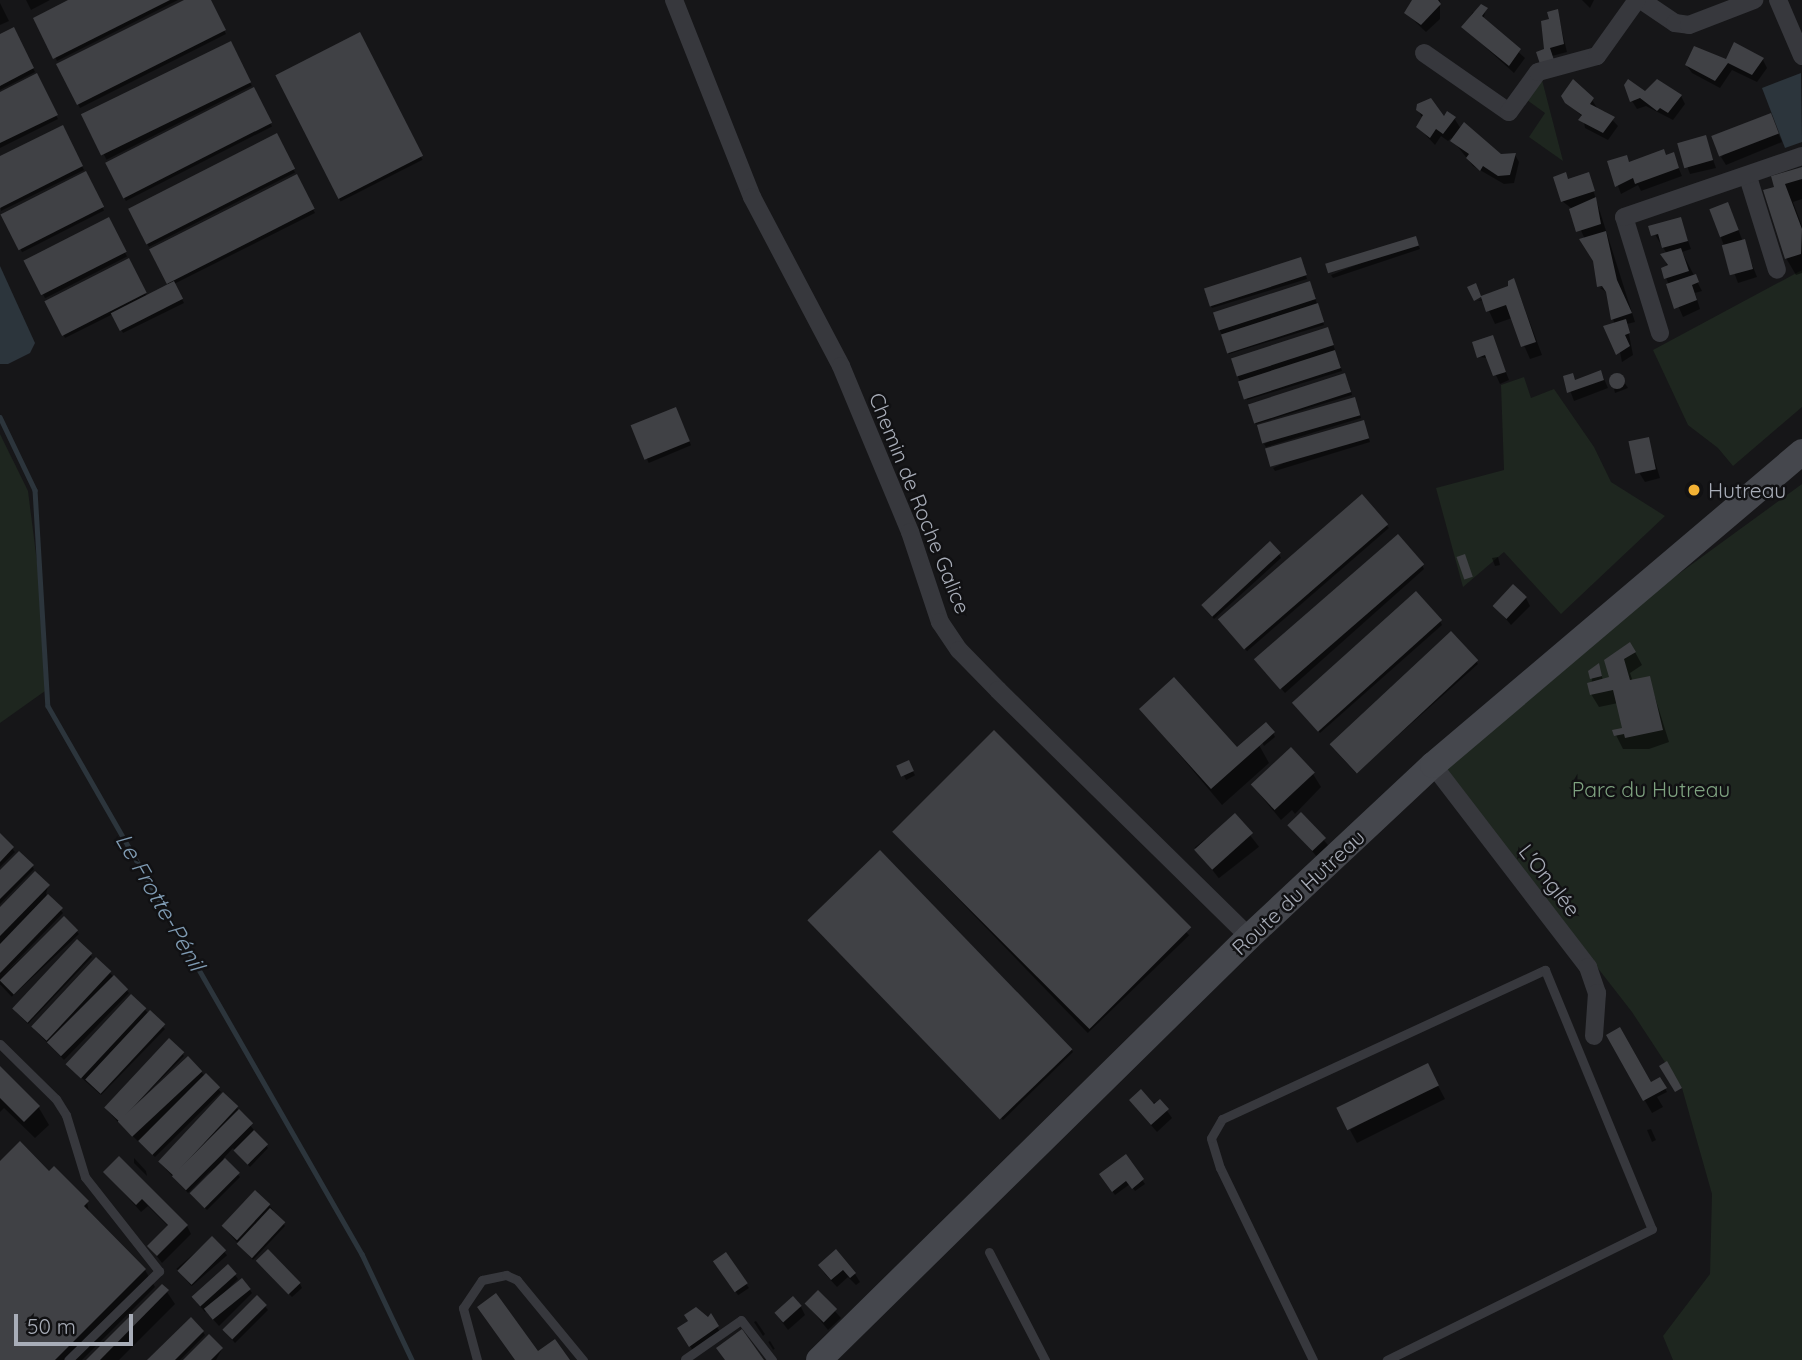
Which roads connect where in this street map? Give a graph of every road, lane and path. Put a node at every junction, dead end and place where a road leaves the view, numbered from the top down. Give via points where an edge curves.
1 (674, 0) edge
2 (1639, 0) edge
3 (1754, 0) edge
4 (1777, 0) edge
5 (1424, 53) dead end
6 (1802, 56) edge
7 (1802, 156) edge
8 (1748, 177) junction
9 (1777, 270) dead end
10 (1660, 333) dead end
11 (1802, 452) edge
12 (1433, 765) junction
13 (1249, 937) junction
14 (1594, 1036) dead end
15 (0, 1044) edge
16 (989, 1252) dead end
17 (685, 1359) edge
18 (68, 1360) edge
19 (477, 1360) edge
20 (583, 1360) edge
21 (772, 1360) edge
22 (819, 1360) edge
23 (1045, 1360) edge
24 (1313, 1360) edge
25 (1387, 1360) edge

1 - 13 street, Chemin de Roche Galice via 752,197 841,366 910,531 940,622 974,666
2 - 3 street via 1675,23 1689,26
2 - 5 street via 1597,55 1538,72 1509,112
4 - 6 street
7 - 8 street
8 - 9 street
8 - 10 street via 1623,217
11 - 12 street, Route du Hutreau
12 - 13 street, Route du Hutreau
12 - 14 street, L'Onglée via 1588,967 1597,993
13 - 22 street, Route du Hutreau
15 - 18 lane via 56,1099 66,1115 85,1177 159,1271
16 - 23 lane
17 - 21 lane via 741,1320
19 - 20 lane via 464,1308 482,1280 506,1275 517,1280
24 - 25 lane via 1220,1168 1211,1138 1222,1119 1545,970 1652,1229

